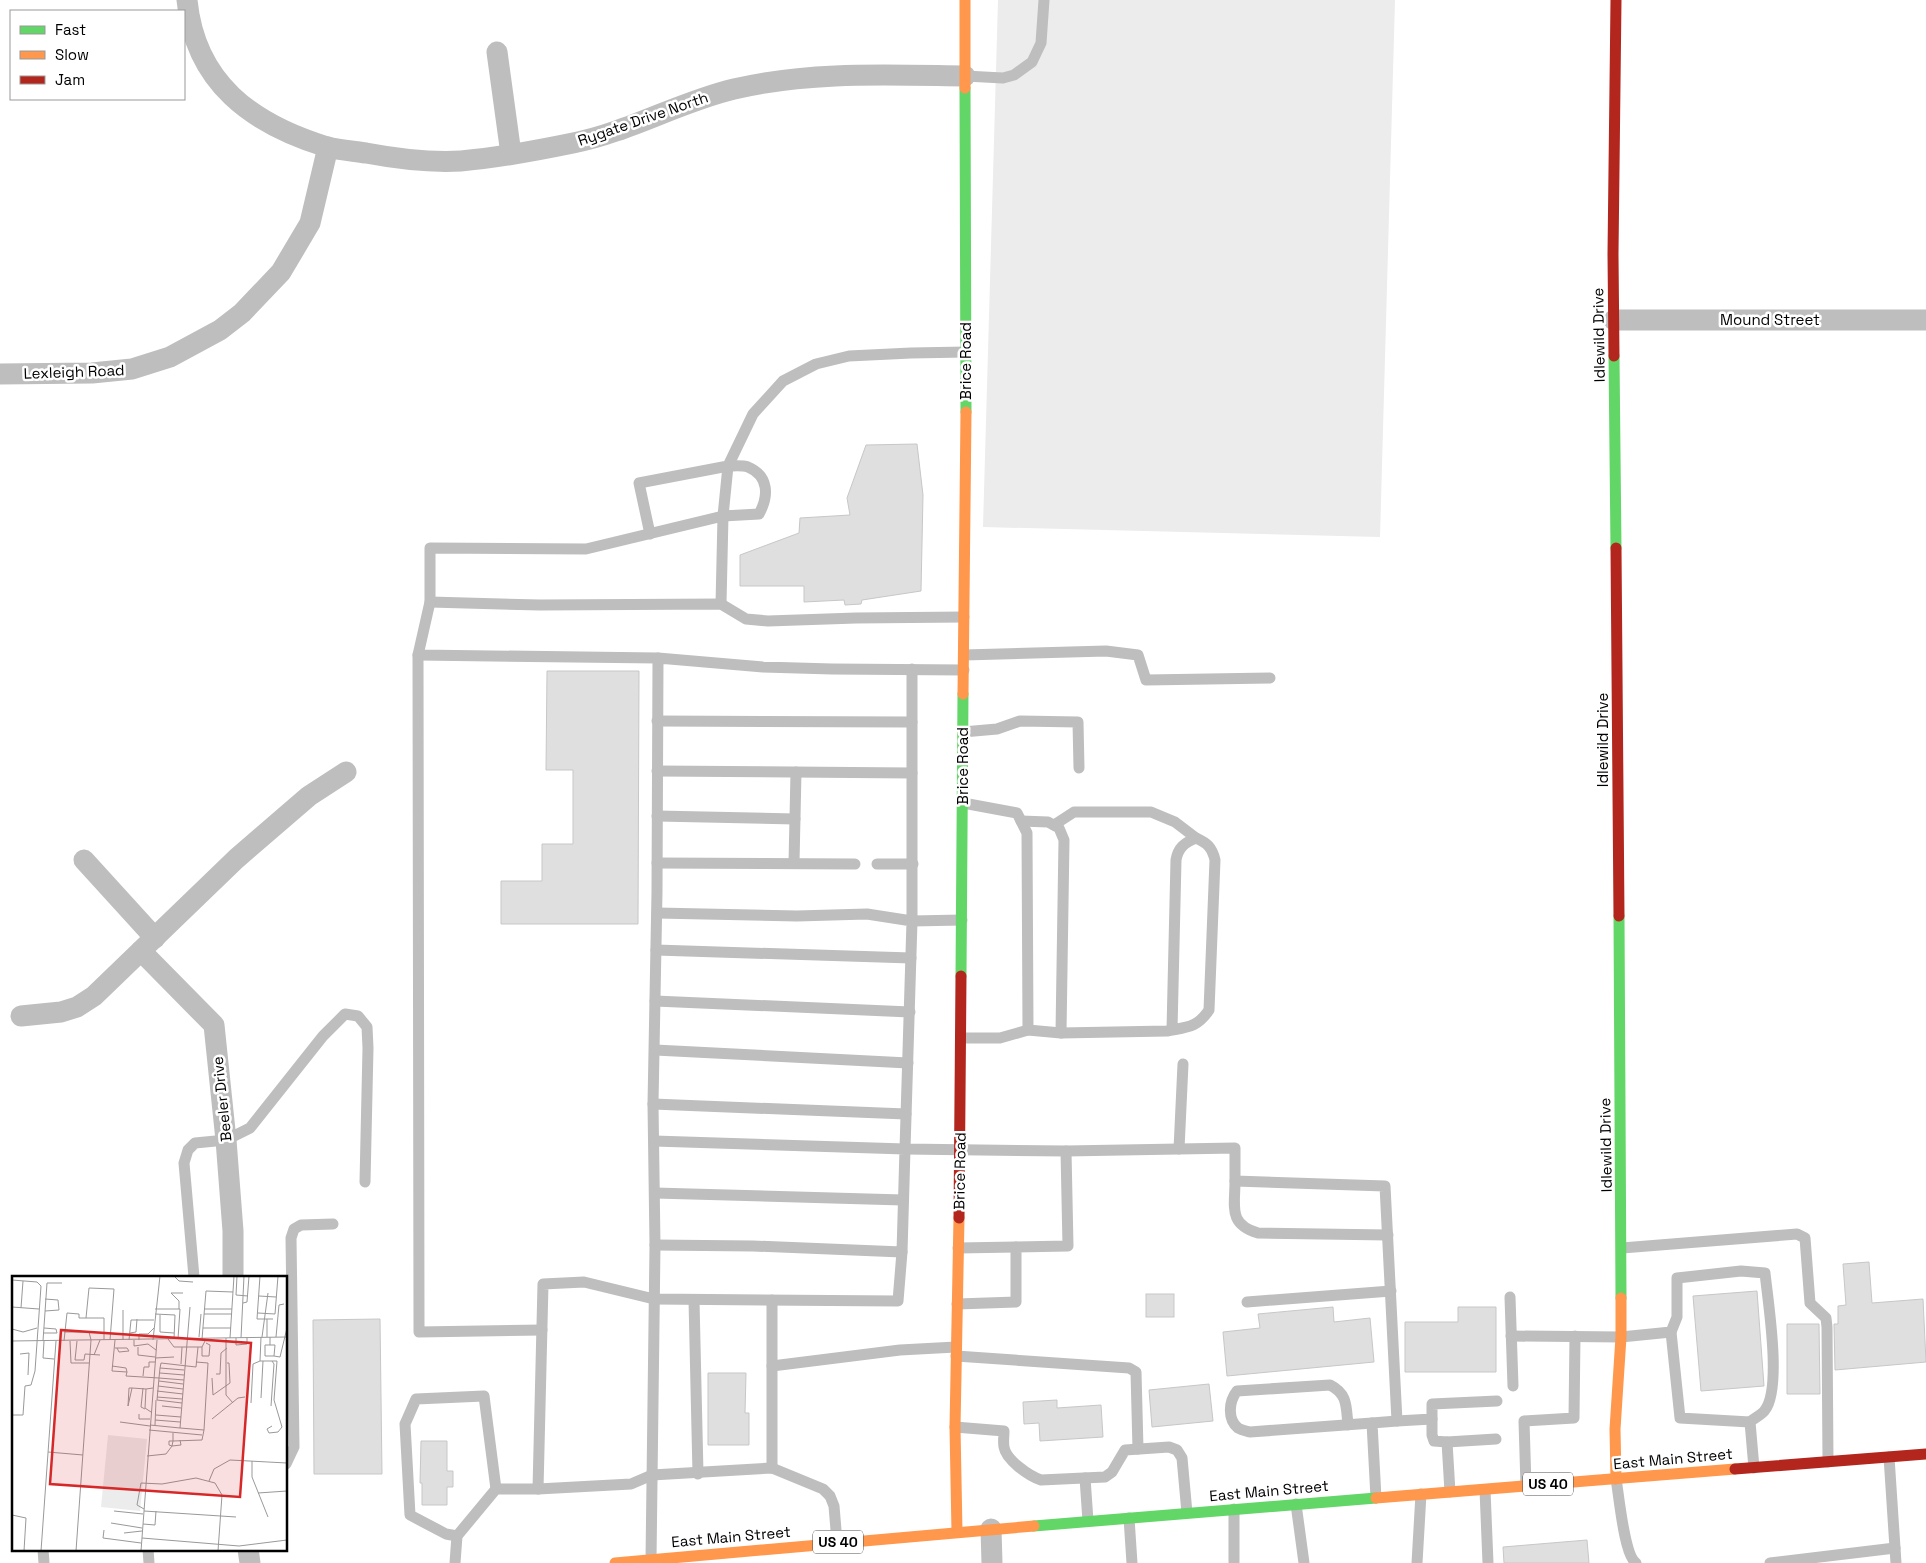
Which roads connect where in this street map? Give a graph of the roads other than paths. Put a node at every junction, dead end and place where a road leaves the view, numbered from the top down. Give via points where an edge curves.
1 (187, 0) edge
2 (965, 0) edge
3 (1044, 0) edge
4 (1616, 0) edge
5 (497, 52) dead end
6 (965, 76) junction
7 (328, 147) junction
8 (510, 154) junction
9 (1614, 320) junction
10 (1926, 320) edge
11 (966, 352) junction
12 (0, 374) edge
13 (728, 466) junction
14 (723, 516) junction
15 (650, 534) junction
16 (430, 602) junction
17 (721, 604) junction
18 (964, 617) junction
19 (418, 655) junction
20 (964, 655) junction
21 (658, 658) junction
22 (912, 670) junction
23 (964, 670) junction
24 (1270, 678) dead end
25 (657, 721) junction
26 (912, 722) junction
27 (963, 732) junction
28 (1079, 768) dead end
29 (657, 770) junction
30 (346, 772) dead end
31 (796, 772) junction
32 (912, 773) junction
33 (963, 803) junction
34 (657, 816) junction
35 (795, 820) junction
36 (1021, 821) junction
37 (1054, 825) junction
38 (1196, 838) junction
39 (84, 860) dead end
40 (657, 863) junction
41 (794, 864) junction
42 (855, 864) dead end
43 (877, 864) dead end
44 (913, 864) junction
45 (656, 913) junction
46 (912, 920) junction
47 (962, 920) junction
48 (148, 944) junction
49 (656, 950) junction
50 (911, 958) junction
51 (655, 1001) junction
52 (910, 1012) junction
53 (21, 1016) dead end
54 (1028, 1030) junction
55 (1172, 1030) junction
56 (1061, 1033) junction
57 (961, 1038) junction
58 (655, 1050) junction
59 (908, 1063) junction
60 (1183, 1064) dead end
61 (654, 1104) junction
62 (906, 1114) junction
63 (226, 1140) junction
64 (654, 1141) junction
65 (1179, 1148) junction
66 (960, 1149) junction
67 (905, 1150) junction
68 (1066, 1151) junction
69 (1235, 1181) junction
70 (365, 1182) dead end
71 (655, 1193) junction
72 (903, 1200) junction
73 (333, 1224) dead end
74 (1388, 1235) junction
75 (655, 1245) junction
76 (1016, 1247) junction
77 (958, 1248) junction
78 (1622, 1248) junction
79 (902, 1252) junction
80 (194, 1276) edge
81 (233, 1276) edge
82 (1390, 1291) junction
83 (1510, 1297) dead end
84 (654, 1299) junction
85 (694, 1300) junction
86 (772, 1300) junction
87 (1247, 1302) dead end
88 (957, 1304) junction
89 (289, 1305) edge
90 (542, 1330) junction
91 (1670, 1332) junction
92 (1511, 1336) junction
93 (1574, 1336) junction
94 (1621, 1337) junction
95 (956, 1352) junction
96 (772, 1366) junction
97 (1513, 1386) dead end
98 (1497, 1401) dead end
99 (1432, 1419) junction
100 (1397, 1421) junction
101 (1750, 1422) junction
102 (1372, 1423) junction
103 (1348, 1425) junction
104 (954, 1427) junction
105 (1496, 1439) dead end
106 (1447, 1442) junction
107 (1138, 1449) junction
108 (1926, 1454) edge
109 (1889, 1457) junction
110 (288, 1460) edge
111 (1828, 1462) junction
112 (772, 1468) junction
113 (1754, 1468) junction
114 (698, 1474) junction
115 (652, 1475) junction
116 (1085, 1478) junction
117 (1616, 1479) junction
118 (1526, 1486) junction
119 (496, 1489) junction
120 (538, 1489) junction
121 (1485, 1489) junction
122 (1450, 1492) junction
123 (1421, 1494) junction
124 (1376, 1498) junction
125 (1296, 1504) junction
126 (1234, 1509) junction
127 (1187, 1513) junction
128 (1129, 1518) junction
129 (1088, 1521) junction
130 (991, 1529) junction
131 (957, 1532) junction
132 (457, 1536) junction
133 (837, 1542) junction
134 (785, 1547) junction
135 (1895, 1548) junction
136 (43, 1550) edge
137 (148, 1550) edge
138 (248, 1550) edge
139 (737, 1557) edge
140 (651, 1561) edge
141 (1633, 1562) edge
142 (44, 1563) edge
143 (148, 1563) edge
144 (250, 1563) edge
145 (455, 1563) edge
146 (615, 1563) edge
147 (786, 1563) edge
148 (992, 1563) edge
149 (1132, 1563) edge
150 (1234, 1563) edge
151 (1304, 1563) edge
152 (1417, 1563) edge
153 (1488, 1563) edge
154 (1770, 1563) edge
155 (1896, 1563) edge

1 - 7 street, Rygate Drive North via 193,35 220,86 244,108 270,125
2 - 6 main road, Brice Road
3 - 6 lane via 1042,44 1032,62 1014,75 1003,78
4 - 9 main road, Idlewild Drive
5 - 8 street
6 - 8 street, Rygate Drive North via 794,78 735,88 575,143
6 - 11 main road, Brice Road
7 - 8 street, Rygate Drive North via 409,161 462,161
7 - 12 street, Lexleigh Road via 310,223 281,272 242,313 220,330 170,357 132,369
9 - 10 street, Mound Street
9 - 78 main road, Idlewild Drive
11 - 13 lane via 849,356 816,364 783,381 753,414
11 - 18 main road, Brice Road
13 - 14 lane
13 - 14 lane via 747,466 759,474 766,486 766,502 759,514
13 - 15 lane via 639,483
14 - 15 lane
14 - 17 lane
15 - 16 lane via 586,549 430,548
16 - 17 lane
16 - 19 lane
17 - 18 lane via 746,619 768,621
18 - 20 main road, Brice Road
19 - 21 lane
19 - 90 lane via 419,1332
20 - 23 main road, Brice Road
20 - 24 lane via 1106,651 1138,655 1146,680
21 - 22 lane via 763,666
21 - 25 lane
22 - 23 lane
22 - 26 lane
23 - 27 main road, Brice Road
25 - 26 lane
25 - 29 lane
26 - 32 lane
27 - 28 lane via 996,730 1020,721 1078,722
27 - 33 main road, Brice Road
29 - 31 lane
29 - 34 lane
30 - 48 street via 309,796 275,825
31 - 32 lane
31 - 35 lane
32 - 44 lane
33 - 36 lane via 1017,814
33 - 47 main road, Brice Road
34 - 35 lane
34 - 40 lane
35 - 41 lane
36 - 37 lane
36 - 54 lane via 1027,833
37 - 38 lane via 1074,812 1151,812 1175,822
37 - 56 lane via 1064,840
38 - 55 lane via 1185,843 1176,860
38 - 55 lane via 1207,843 1215,860 1209,1010 1201,1022
39 - 48 street, Beeler Drive
40 - 41 lane
40 - 45 lane
41 - 42 lane
43 - 44 lane
44 - 46 lane
45 - 46 lane via 867,914
45 - 49 lane
46 - 47 lane
46 - 50 lane
47 - 57 main road, Brice Road
48 - 53 street via 94,996 77,1007
48 - 63 street, Beeler Drive via 214,1025
49 - 50 lane
49 - 51 lane
50 - 52 lane
51 - 52 lane
51 - 58 lane
52 - 59 lane
54 - 56 lane
54 - 57 lane via 1000,1038
55 - 56 lane
57 - 66 main road, Brice Road
58 - 59 lane
58 - 61 lane
59 - 62 lane
60 - 65 lane
61 - 62 lane
61 - 64 lane
62 - 67 lane
63 - 70 lane via 250,1128 323,1036 345,1014 358,1016 367,1027 368,1048
63 - 80 lane via 195,1143 188,1150 184,1163
63 - 81 street, Beeler Drive
64 - 67 lane
64 - 71 lane
65 - 68 lane
65 - 69 lane via 1235,1148
66 - 67 lane
66 - 68 lane
66 - 77 main road, Brice Road
67 - 72 lane
68 - 76 lane via 1068,1246
69 - 74 lane via 1235,1216 1245,1230 1258,1234
69 - 74 lane via 1385,1186
71 - 72 lane
71 - 75 lane
72 - 79 lane
73 - 89 lane via 301,1225 294,1229
74 - 82 lane
75 - 79 lane
75 - 84 lane
76 - 77 lane
76 - 88 lane via 1016,1302
77 - 88 main road, Brice Road
78 - 94 main road, Idlewild Drive
78 - 111 lane via 1796,1234 1805,1238 1810,1302 1826,1318
79 - 86 lane via 898,1301
82 - 87 lane
82 - 100 lane
83 - 92 lane
84 - 85 lane
84 - 90 lane via 584,1282 543,1284
84 - 115 lane
85 - 86 lane
85 - 114 lane
86 - 96 lane
88 - 95 main road, Brice Road
89 - 110 lane via 294,1447
90 - 120 lane
91 - 94 lane
91 - 101 lane via 1680,1418
91 - 101 lane via 1677,1317 1677,1278 1741,1271 1765,1273 1774,1363 1766,1410
92 - 93 lane
92 - 97 lane
93 - 94 lane
93 - 118 lane via 1574,1418 1524,1421
94 - 117 main road, Idlewild Drive via 1615,1429
95 - 96 lane via 900,1350
95 - 104 main road, Brice Road
95 - 107 lane via 1129,1368 1136,1372
96 - 112 lane
98 - 99 lane via 1432,1404
99 - 100 lane
99 - 106 lane via 1434,1441
100 - 102 lane
101 - 113 lane
102 - 103 lane
102 - 124 lane
103 - 103 lane via 1250,1432 1239,1429 1233,1421 1231,1398 1237,1391 1330,1385 1345,1398
104 - 116 lane via 1004,1431 1004,1448 1008,1457 1031,1477 1041,1480
104 - 131 main road, Brice Road
105 - 106 lane
106 - 122 lane
107 - 116 lane via 1125,1450 1112,1472 1105,1477
107 - 127 lane via 1169,1447 1177,1450 1182,1458
108 - 109 main road, East Main Street / US 40
109 - 111 main road, East Main Street / US 40
109 - 135 lane
111 - 113 main road, East Main Street / US 40
112 - 114 lane
112 - 133 lane via 823,1489 830,1496
113 - 117 main road, East Main Street / US 40
114 - 115 lane
115 - 120 lane via 631,1484
115 - 140 lane
116 - 129 lane
117 - 118 main road, East Main Street / US 40
117 - 141 lane via 1627,1547
118 - 121 main road, East Main Street / US 40
119 - 120 lane
119 - 132 lane
119 - 132 lane via 484,1396 416,1399 405,1424 410,1515 446,1534
121 - 122 main road, East Main Street / US 40
121 - 153 lane
122 - 123 main road, East Main Street / US 40
123 - 124 main road, East Main Street / US 40
123 - 152 lane
124 - 125 main road, East Main Street / US 40
125 - 126 main road, East Main Street / US 40
125 - 151 lane
126 - 127 main road, East Main Street / US 40
126 - 150 lane
127 - 128 main road, East Main Street / US 40
128 - 129 main road, East Main Street / US 40
128 - 149 lane
129 - 130 main road, East Main Street / US 40
130 - 131 main road, East Main Street / US 40
130 - 148 street
131 - 133 main road, East Main Street / US 40
132 - 145 lane
133 - 134 main road, East Main Street / US 40
134 - 139 main road, East Main Street / US 40
134 - 147 lane
135 - 154 lane
135 - 155 lane
136 - 142 lane
137 - 143 lane
138 - 144 street
139 - 140 main road, East Main Street / US 40
140 - 146 main road, East Main Street / US 40

